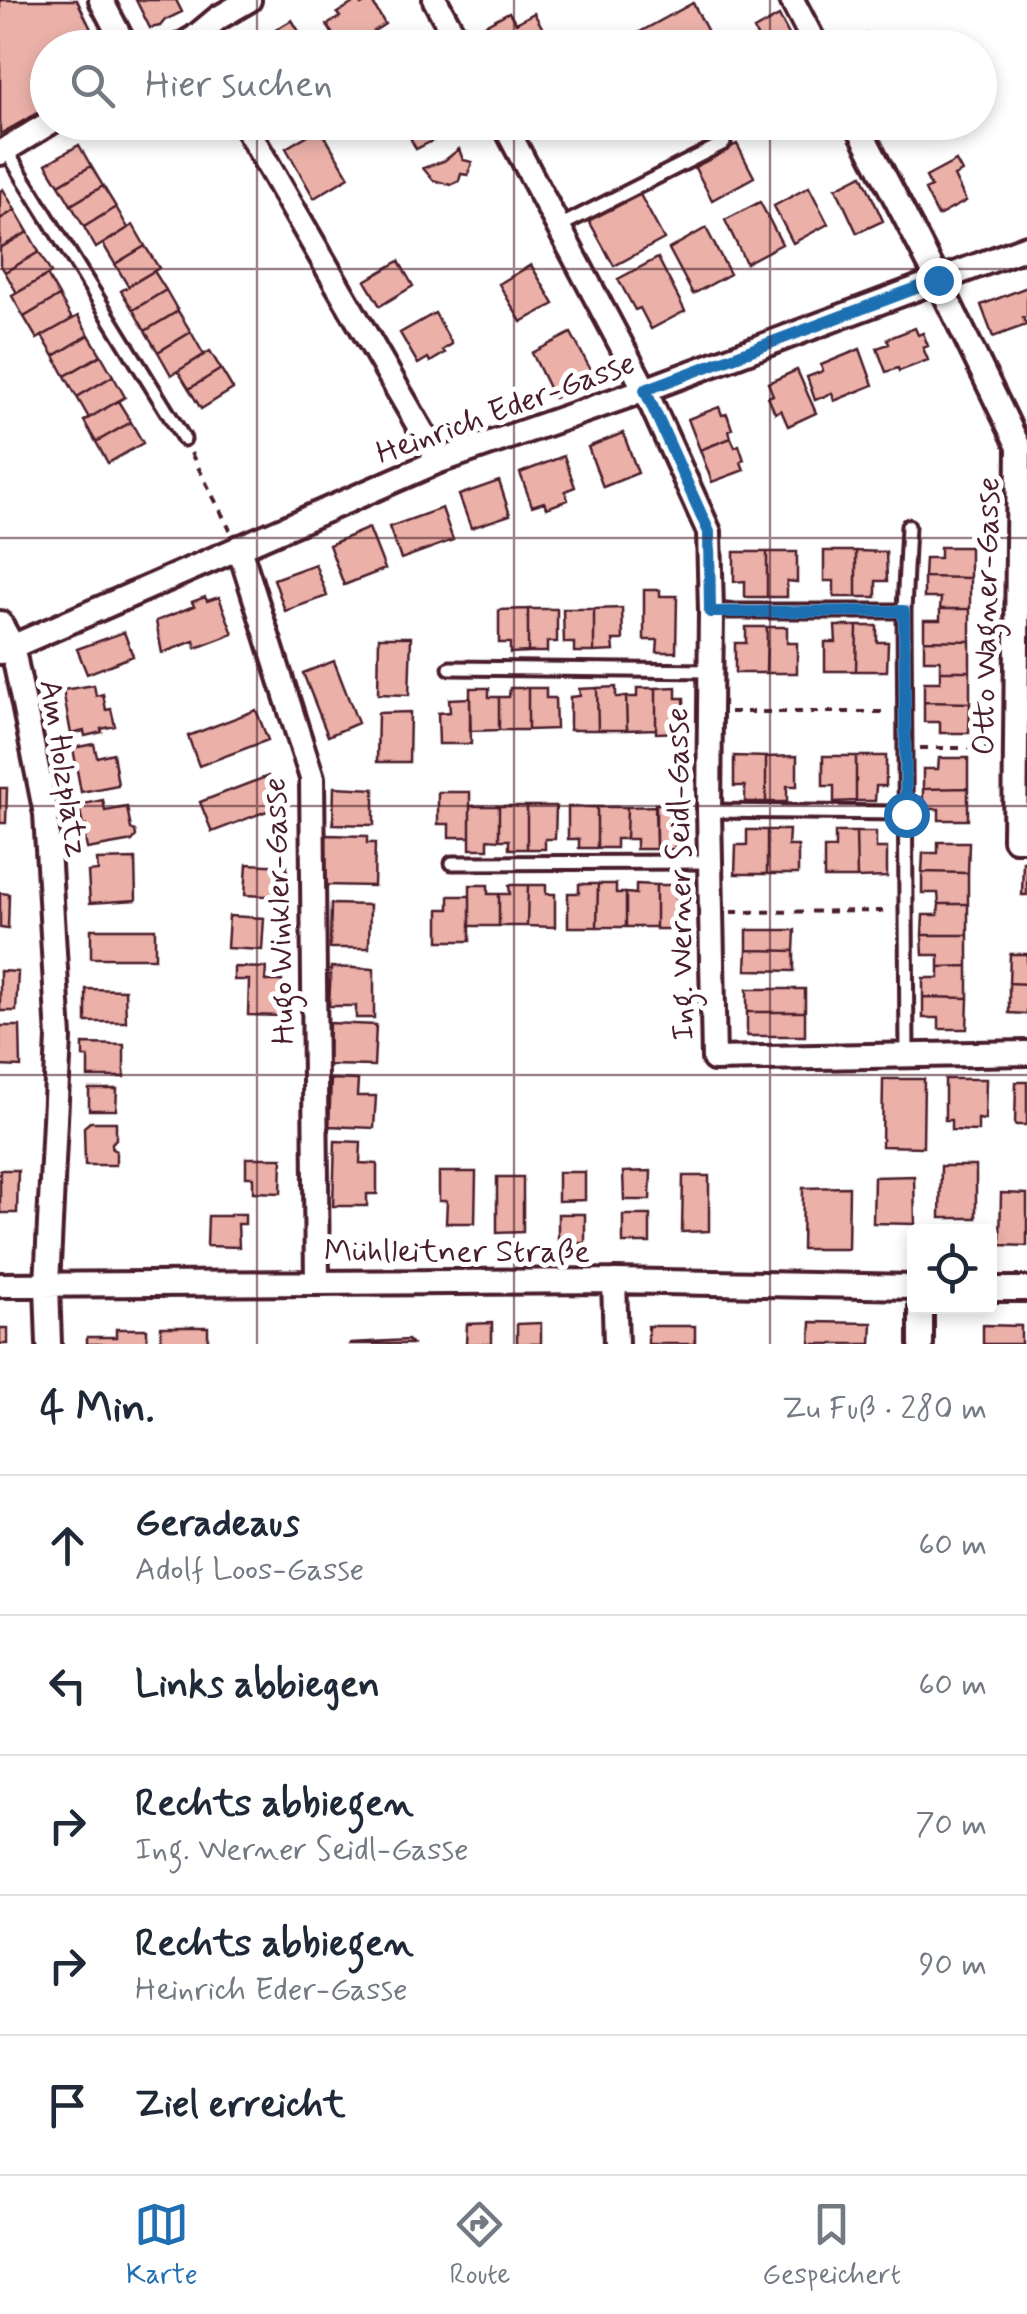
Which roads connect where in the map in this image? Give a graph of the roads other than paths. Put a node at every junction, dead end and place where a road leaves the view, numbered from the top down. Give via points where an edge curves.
1 (101, 0) edge
2 (248, 0) edge
3 (435, 0) edge
4 (792, 0) edge
5 (117, 30) edge
6 (205, 30) edge
7 (451, 30) edge
8 (808, 30) edge
9 (30, 135) edge
10 (252, 140) edge
11 (512, 140) edge
12 (865, 140) edge
13 (724, 142) dead end
14 (3, 152) edge
15 (560, 226) junction
16 (1027, 247) edge
17 (938, 280) junction
18 (645, 390) junction
19 (184, 439) road end
20 (439, 461) junction
21 (908, 526) dead end
22 (239, 547) junction
23 (904, 611) junction
24 (710, 612) junction
25 (0, 624) edge
26 (6, 648) edge
27 (450, 668) dead end
28 (710, 670) junction
29 (709, 812) junction
30 (906, 814) junction
31 (1027, 838) edge
32 (710, 862) junction
33 (452, 863) dead end
34 (1027, 1054) edge
35 (907, 1055) junction
36 (614, 1282) junction
37 (317, 1283) junction
38 (0, 1285) edge
39 (47, 1285) junction
40 (907, 1288) edge
41 (997, 1289) edge
42 (1027, 1289) edge
43 (921, 1314) edge
44 (49, 1344) edge
45 (616, 1344) edge
46 (921, 1344) edge

1 - 5 street
2 - 6 street
3 - 7 street
4 - 8 street
9 - 14 street
10 - 20 street
11 - 15 street, Ing. Werner Seidl-Gasse
12 - 17 street, Otto Wagner-Gasse
13 - 15 lane
14 - 19 lane
15 - 18 street, Ing. Werner Seidl-Gasse
16 - 17 street, Heinrich Eder-Gasse
17 - 18 street, Heinrich Eder-Gasse
17 - 31 street, Otto Wagner-Gasse via 1019,447 1015,839
18 - 20 street, Heinrich Eder-Gasse
18 - 24 street, Ing. Werner Seidl-Gasse via 709,532
20 - 22 street, Heinrich Eder-Gasse
21 - 23 lane
22 - 26 street, Heinrich Eder-Gasse
22 - 37 street, Hugo Winkler-Gasse via 312,778
23 - 24 lane
23 - 30 lane
24 - 28 street, Ing. Werner Seidl-Gasse
25 - 26 street, Am Holzplatz
26 - 39 street, Am Holzplatz via 46,814 59,1038
27 - 28 lane
28 - 29 street, Ing. Werner Seidl-Gasse
29 - 30 lane
29 - 32 street, Ing. Werner Seidl-Gasse
30 - 35 lane
32 - 33 lane
32 - 35 street, Ing. Werner Seidl-Gasse via 714,1059
34 - 35 street, Ing. Werner Seidl-Gasse
36 - 37 street, Mühlleitner Straße
36 - 40 street, Mühlleitner Straße
36 - 45 street
37 - 39 street, Mühlleitner Straße
38 - 39 street, Mühlleitner Straße
39 - 44 street, Am Holzplatz
41 - 42 street
43 - 46 street

